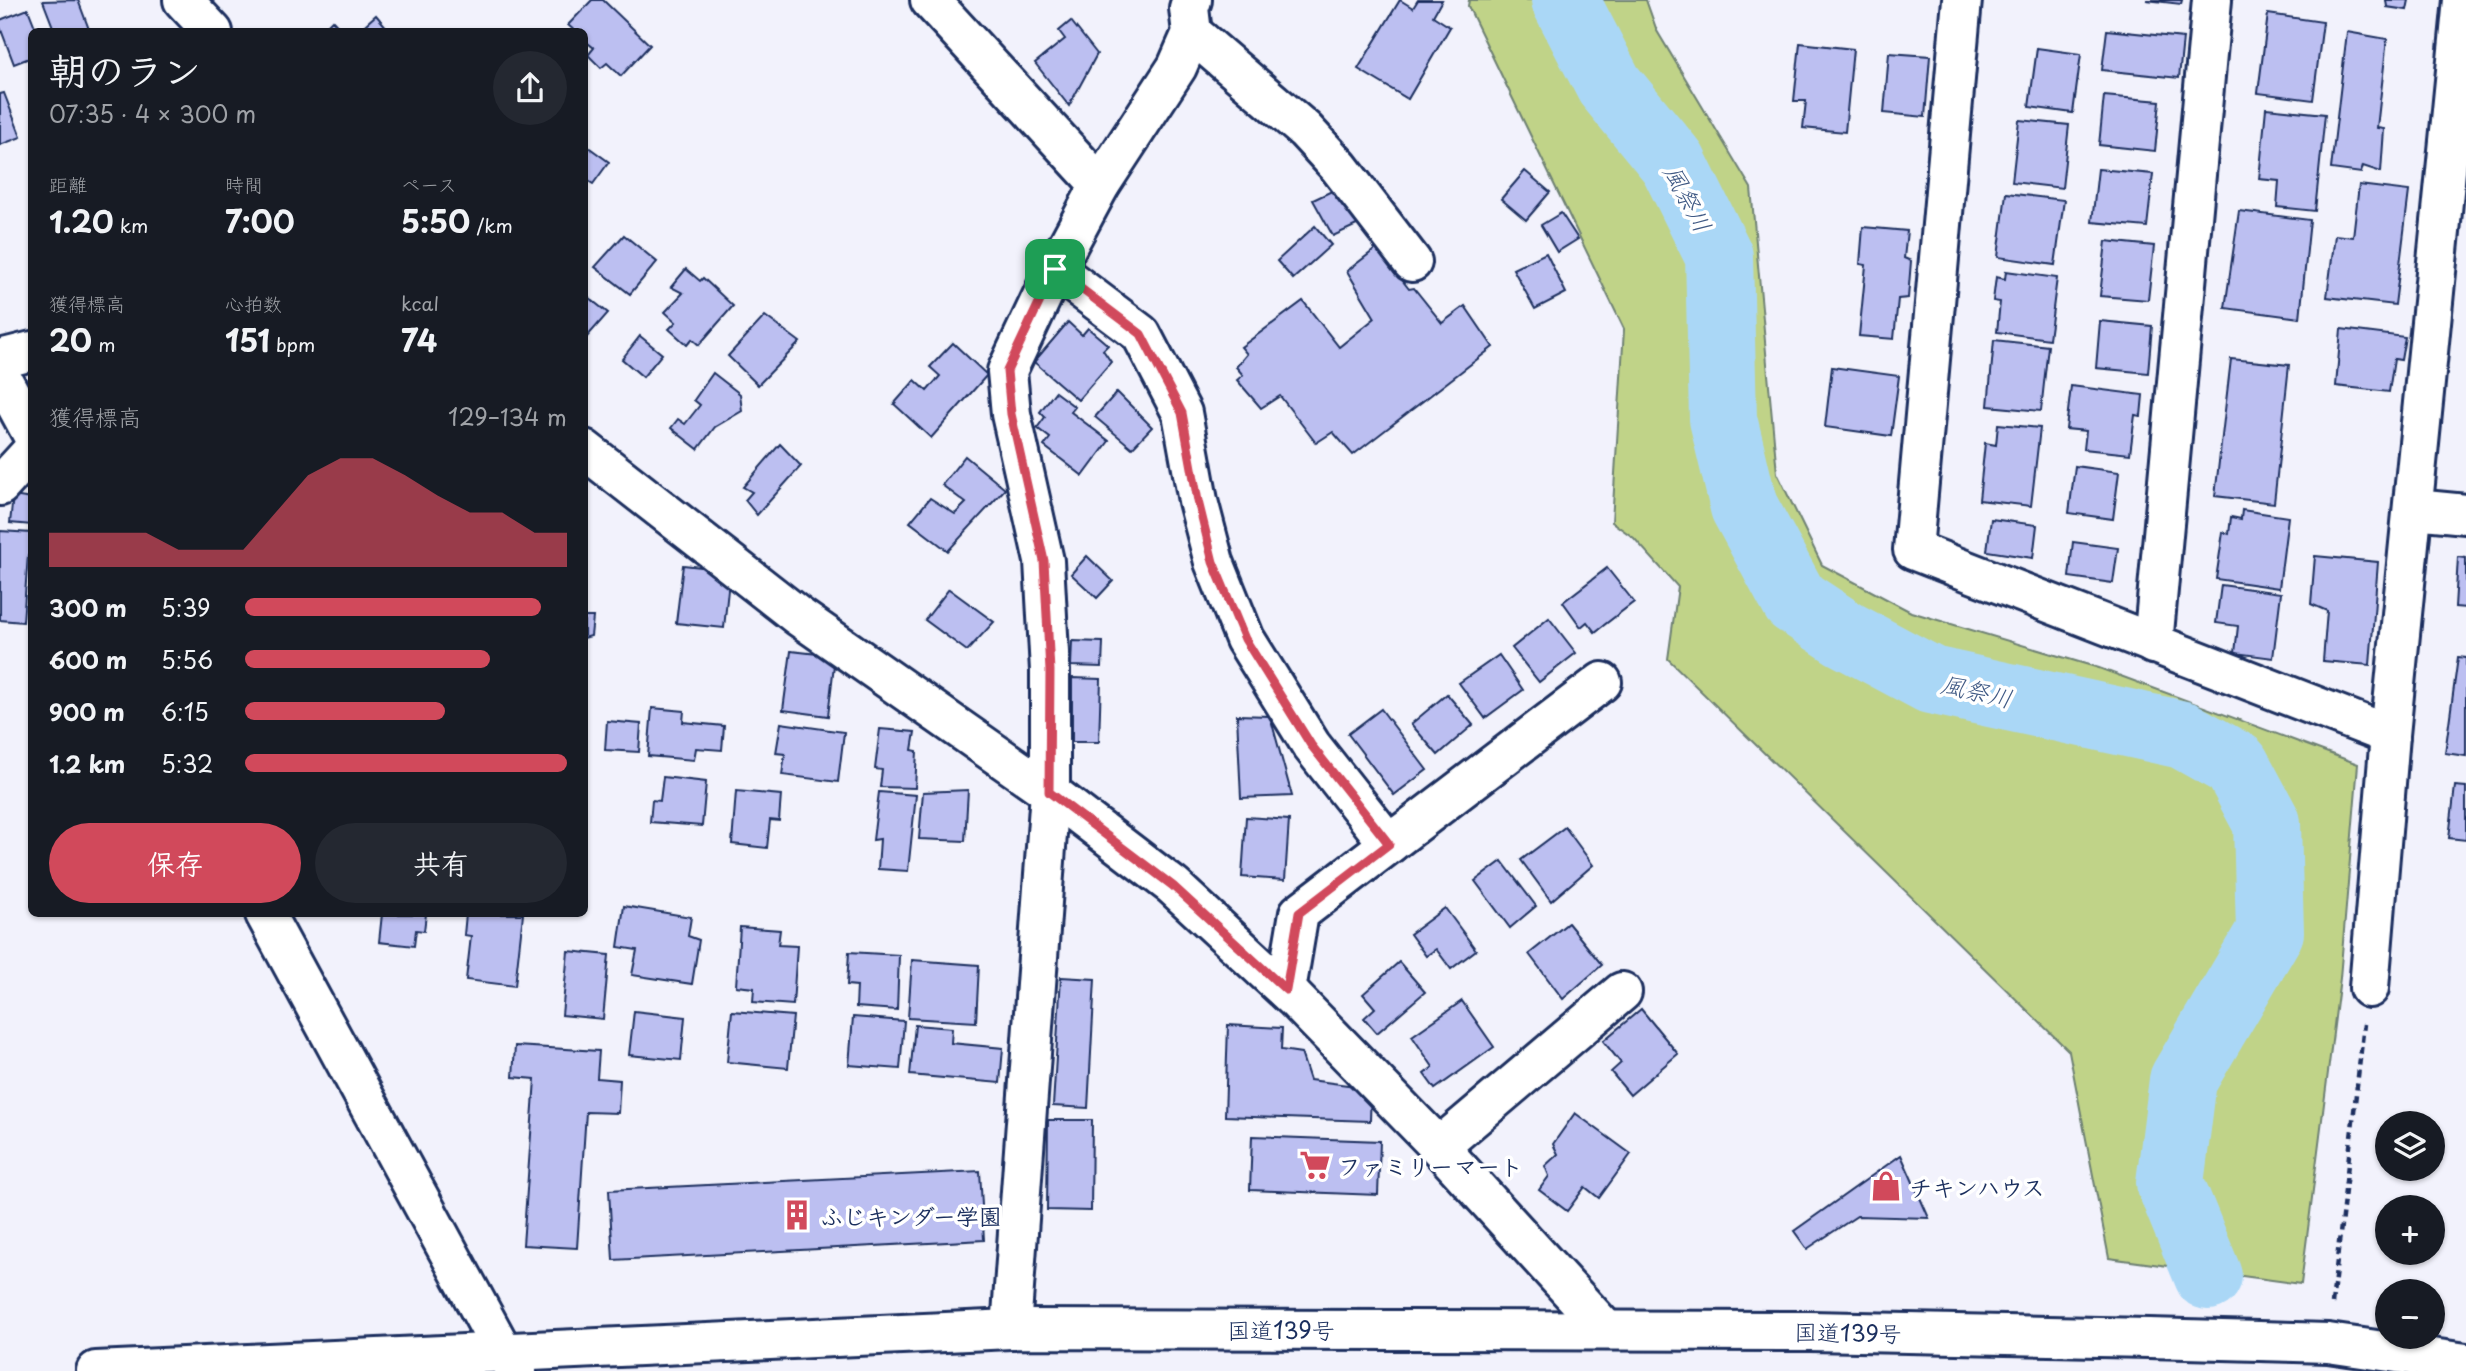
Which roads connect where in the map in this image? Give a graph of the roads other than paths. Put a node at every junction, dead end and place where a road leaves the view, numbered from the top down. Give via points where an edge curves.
1 (183, 0) edge
2 (930, 0) edge
3 (1962, 0) edge
4 (2212, 0) edge
5 (2463, 0) edge
6 (1189, 10) edge
7 (209, 28) edge
8 (1100, 185) junction
9 (1412, 262) dead end
10 (1055, 269) junction
11 (28, 352) edge
12 (0, 359) edge
13 (0, 375) edge
14 (28, 427) edge
15 (588, 452) edge
16 (28, 455) edge
17 (0, 486) edge
18 (2414, 509) junction
19 (2466, 513) edge
20 (2153, 643) junction
21 (1602, 682) dead end
22 (2390, 736) junction
23 (1049, 792) junction
24 (1389, 844) junction
25 (267, 917) edge
26 (2369, 988) road end
27 (1286, 990) junction
28 (1622, 992) dead end
29 (1439, 1147) junction
30 (1011, 1329) junction
31 (1606, 1330) junction
32 (510, 1361) edge
33 (2466, 1363) edge
34 (96, 1371) edge

1 - 7 main road
2 - 8 main road
3 - 20 main road via 1913,550
4 - 20 main road
5 - 18 main road
6 - 8 main road via 1177,66
6 - 9 main road via 1339,167
8 - 10 main road
10 - 23 main road via 1007,371 1011,414 1044,561 1050,671
10 - 24 main road via 1141,334 1182,413 1213,562 1245,639 1311,745
11 - 12 main road
13 - 14 main road
15 - 23 main road via 798,616
16 - 17 main road
18 - 19 main road
18 - 22 main road
20 - 22 main road
21 - 24 main road
22 - 26 main road
23 - 27 main road via 1173,886
23 - 30 main road
24 - 27 main road via 1299,913
25 - 32 main road
27 - 29 main road
28 - 29 main road
29 - 31 main road
30 - 31 main road, 国道139号
30 - 32 main road, 国道139号
31 - 33 main road, 国道139号 via 2328,1343
32 - 34 main road, 国道139号

